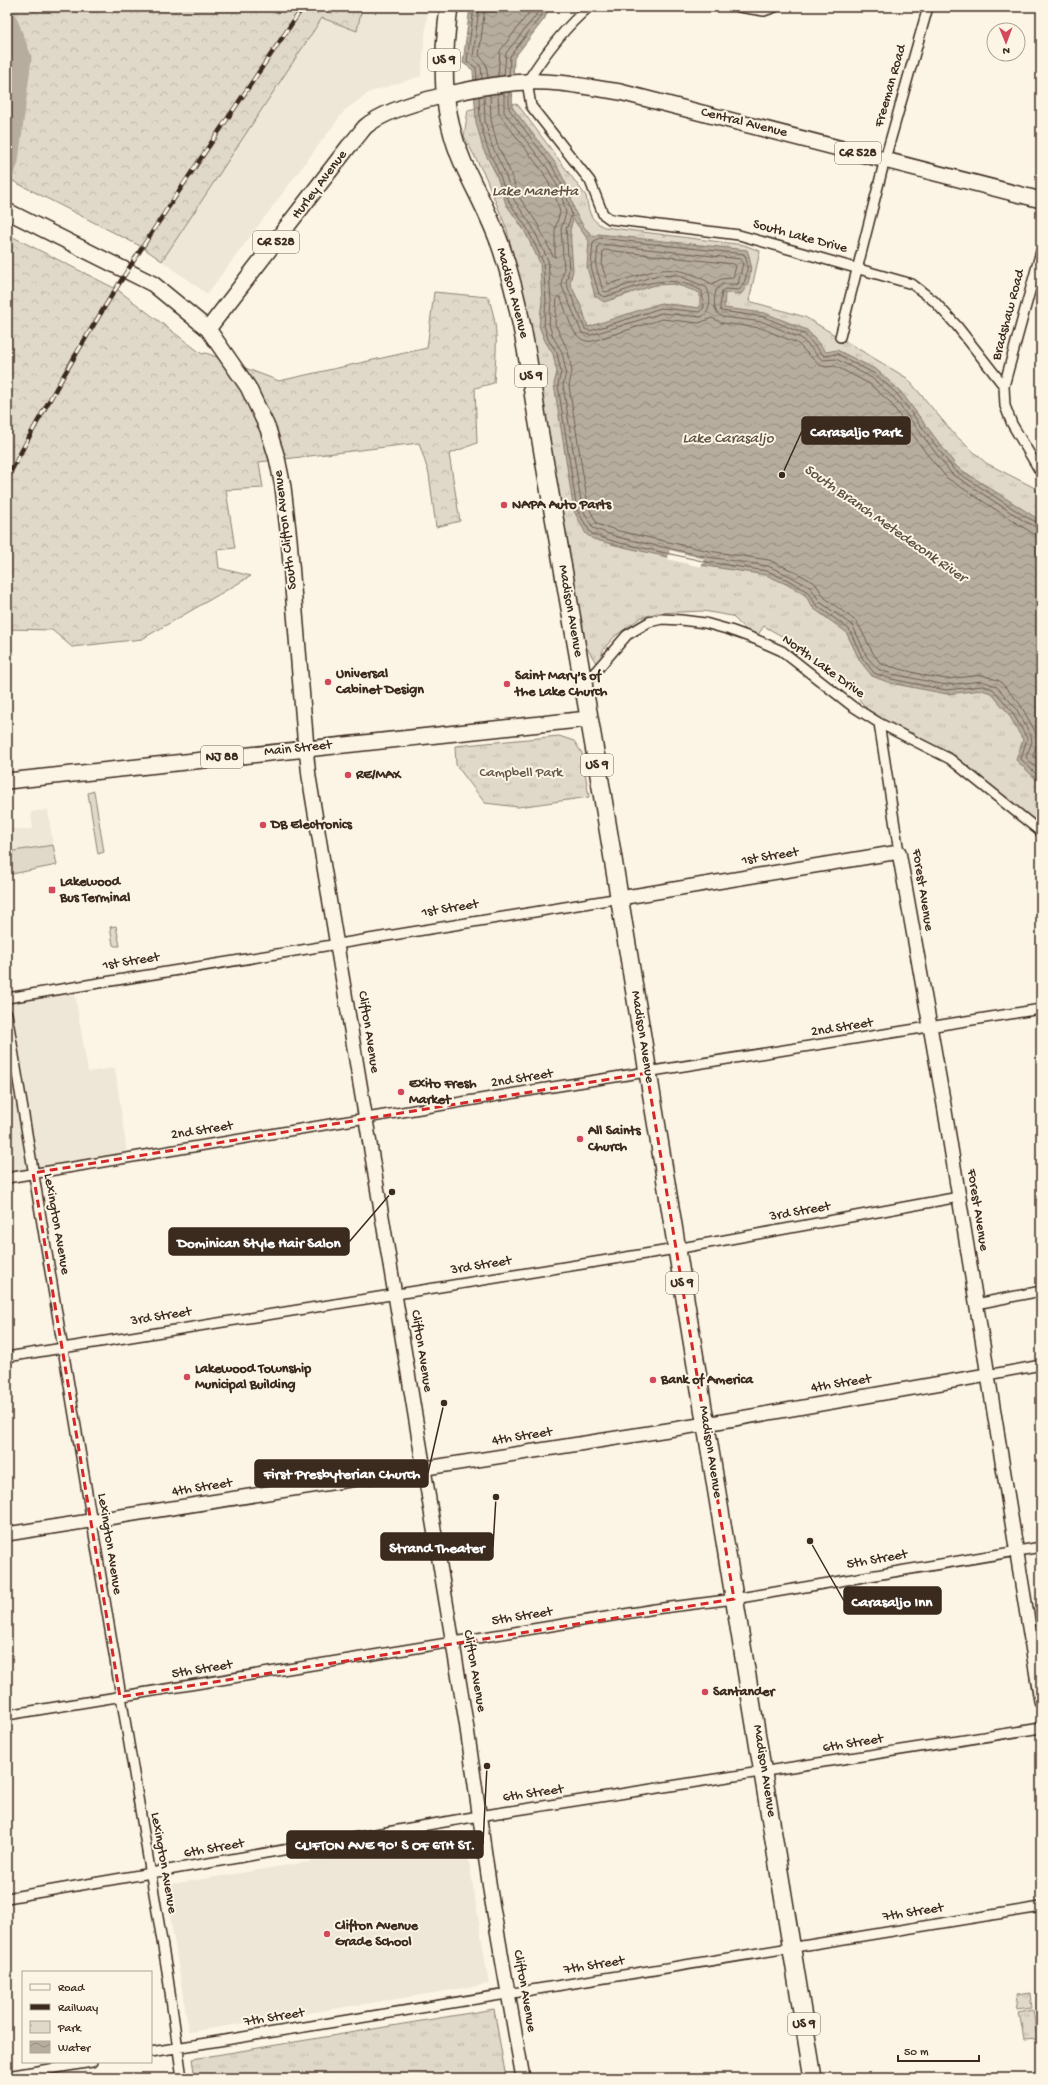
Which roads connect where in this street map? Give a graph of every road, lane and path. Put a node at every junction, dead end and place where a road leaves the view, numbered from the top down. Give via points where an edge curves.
1 (449, 7) edge
2 (589, 7) edge
3 (739, 7) edge
4 (775, 7) edge
5 (928, 7) edge
6 (525, 82) junction
7 (446, 95) junction
8 (885, 159) junction
9 (1041, 200) edge
10 (7, 211) edge
11 (1041, 251) edge
12 (858, 267) junction
13 (208, 329) junction
14 (840, 337) dead end
15 (1004, 386) junction
16 (1041, 473) edge
17 (583, 687) junction
18 (588, 719) junction
19 (879, 723) junction
20 (306, 748) junction
21 (7, 780) edge
22 (1041, 832) edge
23 (899, 852) junction
24 (620, 898) junction
25 (337, 944) junction
26 (7, 998) edge
27 (1041, 1009) edge
28 (7, 1014) edge
29 (930, 1027) junction
30 (647, 1073) junction
31 (365, 1118) junction
32 (33, 1173) junction
33 (7, 1178) edge
34 (959, 1197) junction
35 (676, 1249) junction
36 (1041, 1291) edge
37 (395, 1294) junction
38 (976, 1304) junction
39 (64, 1348) junction
40 (7, 1357) edge
41 (1041, 1365) edge
42 (987, 1375) junction
43 (706, 1424) junction
44 (425, 1470) junction
45 (91, 1521) junction
46 (7, 1534) edge
47 (1041, 1547) edge
48 (1017, 1551) junction
49 (734, 1598) junction
50 (452, 1642) junction
51 (120, 1697) junction
52 (1041, 1702) edge
53 (7, 1715) edge
54 (1041, 1728) edge
55 (764, 1773) junction
56 (479, 1816) junction
57 (150, 1874) junction
58 (7, 1898) edge
59 (1041, 1907) edge
60 (792, 1947) junction
61 (509, 1994) junction
62 (178, 2048) junction
63 (152, 2052) edge
64 (86, 2063) edge
65 (7, 2076) edge
66 (182, 2078) edge
67 (523, 2078) edge
68 (813, 2078) edge

1 - 7 highway, Madison Avenue / US 9 via 443,63
2 - 6 street
3 - 4 street via 764,11
5 - 8 street, Freeman Road
6 - 7 main road, Central Avenue / CR 528
6 - 8 main road, Central Avenue / CR 528 via 573,85 620,92
6 - 12 street, South Lake Drive via 531,106 590,181 603,214 610,218 739,235
7 - 13 main road, Hurley Avenue / CR 528 via 386,114 366,127
7 - 17 highway, Madison Avenue / US 9 via 447,118 461,159 494,228 522,319
8 - 9 main road, Central Avenue / CR 528
8 - 12 street, Freeman Road
10 - 13 main road, South Clifton Avenue via 153,284
11 - 15 street, Bradshaw Road
12 - 14 street, Freeman Road
12 - 15 street, South Lake Drive via 912,284 934,301
13 - 20 main road, South Clifton Avenue via 248,387 268,429 277,458 289,539
15 - 16 street via 1005,406 1010,418
17 - 18 highway, Madison Avenue / US 9
17 - 19 street, North Lake Drive via 588,678 632,631 649,622 662,619 681,620 730,630 782,651 852,706
18 - 20 main road, Main Street / NJ 88
18 - 24 highway, Madison Avenue / US 9
19 - 22 street, North Lake Drive via 950,759
19 - 23 street, Forest Avenue
20 - 21 main road, Main Street / NJ 88
20 - 25 street, Clifton Avenue
23 - 24 street, 1st Street
23 - 29 street, Forest Avenue
24 - 25 street, 1st Street
24 - 30 highway, Madison Avenue / US 9
25 - 26 street, 1st Street
25 - 31 street, Clifton Avenue
27 - 29 street, 2nd Street
28 - 32 street, Lexington Avenue
29 - 30 street, 2nd Street
29 - 34 street, Forest Avenue
30 - 31 street, 2nd Street
30 - 35 highway, Madison Avenue / US 9
31 - 32 street, 2nd Street
31 - 37 street, Clifton Avenue
32 - 33 street, 2nd Street
32 - 39 street, Lexington Avenue
34 - 35 street, 3rd Street
34 - 38 street, Forest Avenue
35 - 37 street, 3rd Street
35 - 43 highway, Madison Avenue / US 9
36 - 38 street
37 - 39 street, 3rd Street
37 - 44 street, Clifton Avenue
38 - 42 street, Forest Avenue
39 - 40 street, 3rd Street
39 - 45 street, Lexington Avenue
41 - 42 street, 4th Street
42 - 43 street, 4th Street
42 - 48 street, Forest Avenue
43 - 44 street, 4th Street
43 - 49 highway, Madison Avenue / US 9
44 - 45 street, 4th Street
44 - 50 street, Clifton Avenue
45 - 46 street, 4th Street
45 - 51 street, Lexington Avenue
47 - 48 street, 5th Street
48 - 49 street, 5th Street
48 - 52 street, Forest Avenue
49 - 50 street, 5th Street
49 - 55 highway, Madison Avenue / US 9
50 - 51 street, 5th Street
50 - 56 street, Clifton Avenue
51 - 53 street, 5th Street
51 - 57 street, Lexington Avenue
54 - 55 street, 6th Street
55 - 56 street, 6th Street
55 - 60 highway, Madison Avenue / US 9
56 - 57 street, 6th Street
56 - 61 street, Clifton Avenue
57 - 58 street, 6th Street
57 - 62 street, Lexington Avenue
59 - 60 street, 7th Street
60 - 61 street, 7th Street
60 - 68 highway, Madison Avenue / US 9
61 - 62 street, 7th Street
61 - 67 street, Clifton Avenue
62 - 63 street, 7th Street
62 - 66 street, Lexington Avenue
64 - 65 street

